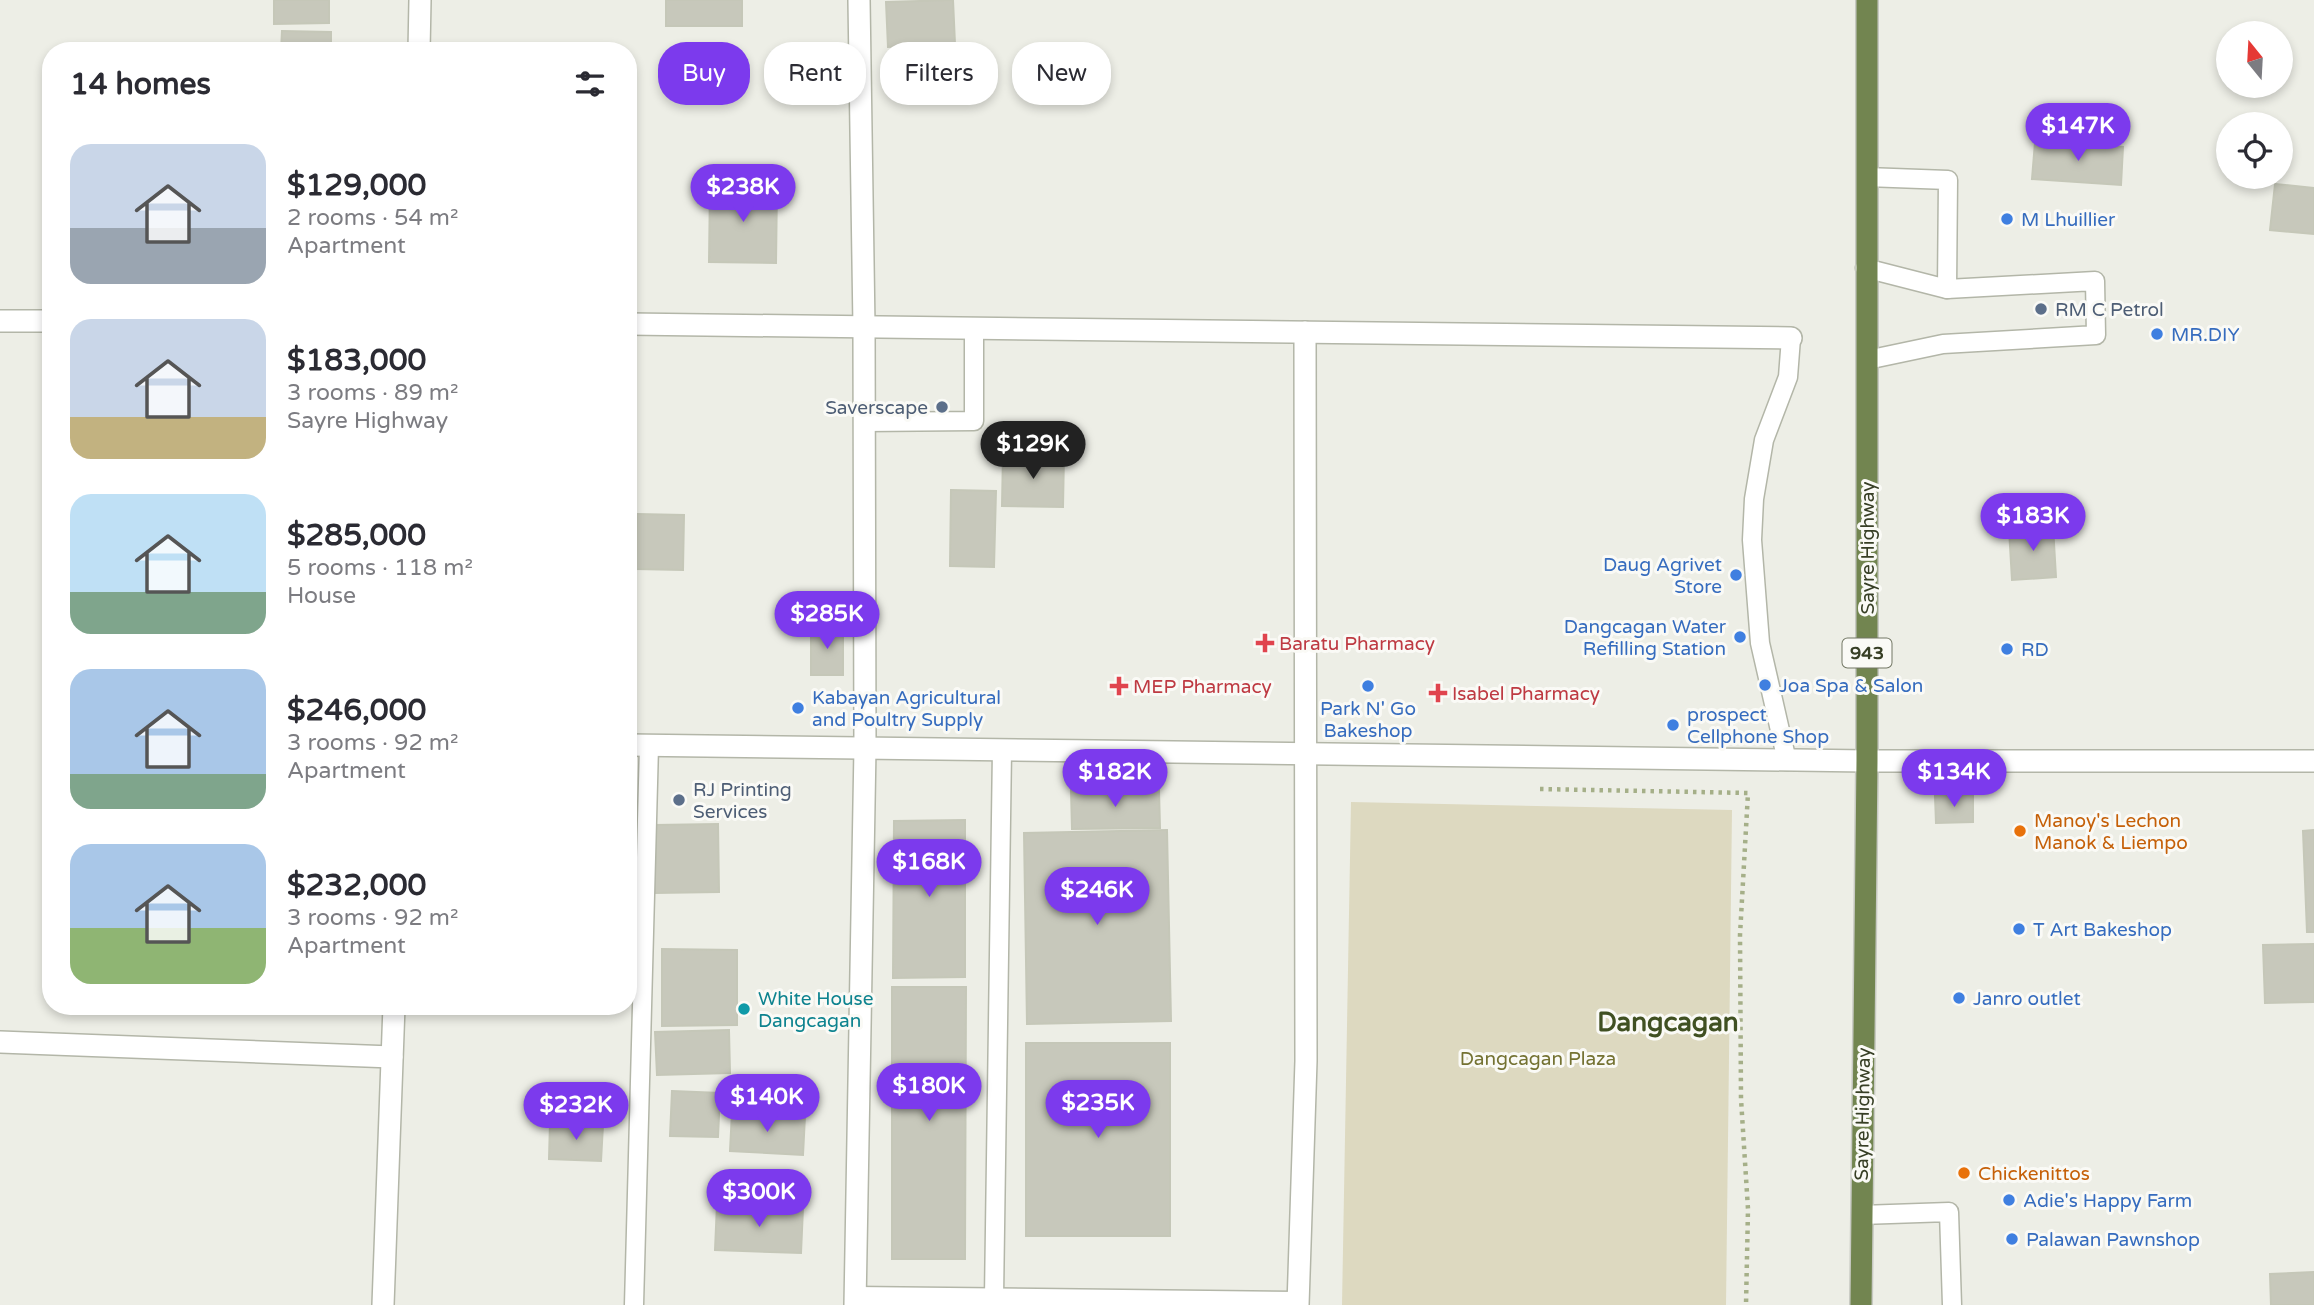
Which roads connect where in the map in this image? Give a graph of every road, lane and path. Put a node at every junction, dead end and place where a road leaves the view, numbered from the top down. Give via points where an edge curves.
1 (420, 0) edge
2 (859, 0) edge
3 (1867, 0) edge
4 (419, 42) edge
5 (1866, 177) junction
6 (1865, 268) junction
7 (1947, 289) junction
8 (0, 321) edge
9 (42, 321) edge
10 (637, 324) edge
11 (864, 327) junction
12 (974, 328) junction
13 (1305, 332) junction
14 (1791, 338) joint
15 (1867, 360) junction
16 (864, 422) junction
17 (638, 746) edge
18 (865, 748) junction
19 (1002, 750) junction
20 (1305, 754) junction
21 (1787, 761) junction
22 (1867, 761) junction
23 (2314, 761) edge
24 (1530, 789) dead end
25 (637, 886) edge
26 (394, 1015) edge
27 (636, 1015) edge
28 (0, 1042) edge
29 (392, 1057) junction
30 (1861, 1215) junction
31 (994, 1297) junction
32 (855, 1300) edge
33 (1298, 1303) edge
34 (383, 1305) edge
35 (634, 1305) edge
36 (1746, 1305) edge
37 (1861, 1305) edge
38 (1952, 1305) edge

1 - 4 street
2 - 11 street
3 - 5 highway, Sayre Highway / 943
5 - 6 highway, Sayre Highway / 943
5 - 7 lane via 1948,180
6 - 7 lane
6 - 15 highway, Sayre Highway / 943
7 - 15 lane via 2095,281 2096,335 1942,344
8 - 9 street
10 - 11 street
11 - 12 street
11 - 16 street
12 - 13 street
12 - 16 lane via 974,421
13 - 14 street
13 - 20 street
14 - 21 lane via 1788,377 1764,440 1752,540 1760,643
15 - 22 highway, Sayre Highway / 943
16 - 18 street
17 - 18 street
17 - 25 lane
18 - 19 street
18 - 32 street
19 - 20 street
19 - 31 lane
20 - 21 street
20 - 33 street via 1306,1061
21 - 22 street
22 - 23 street
22 - 30 highway, Sayre Highway / 943
24 - 36 path via 1748,793 1740,935 1741,1098 1748,1209
26 - 29 street
27 - 35 lane
28 - 29 street
29 - 34 street
30 - 37 highway, Sayre Highway / 943
30 - 38 lane via 1949,1212
31 - 32 lane
31 - 33 lane

